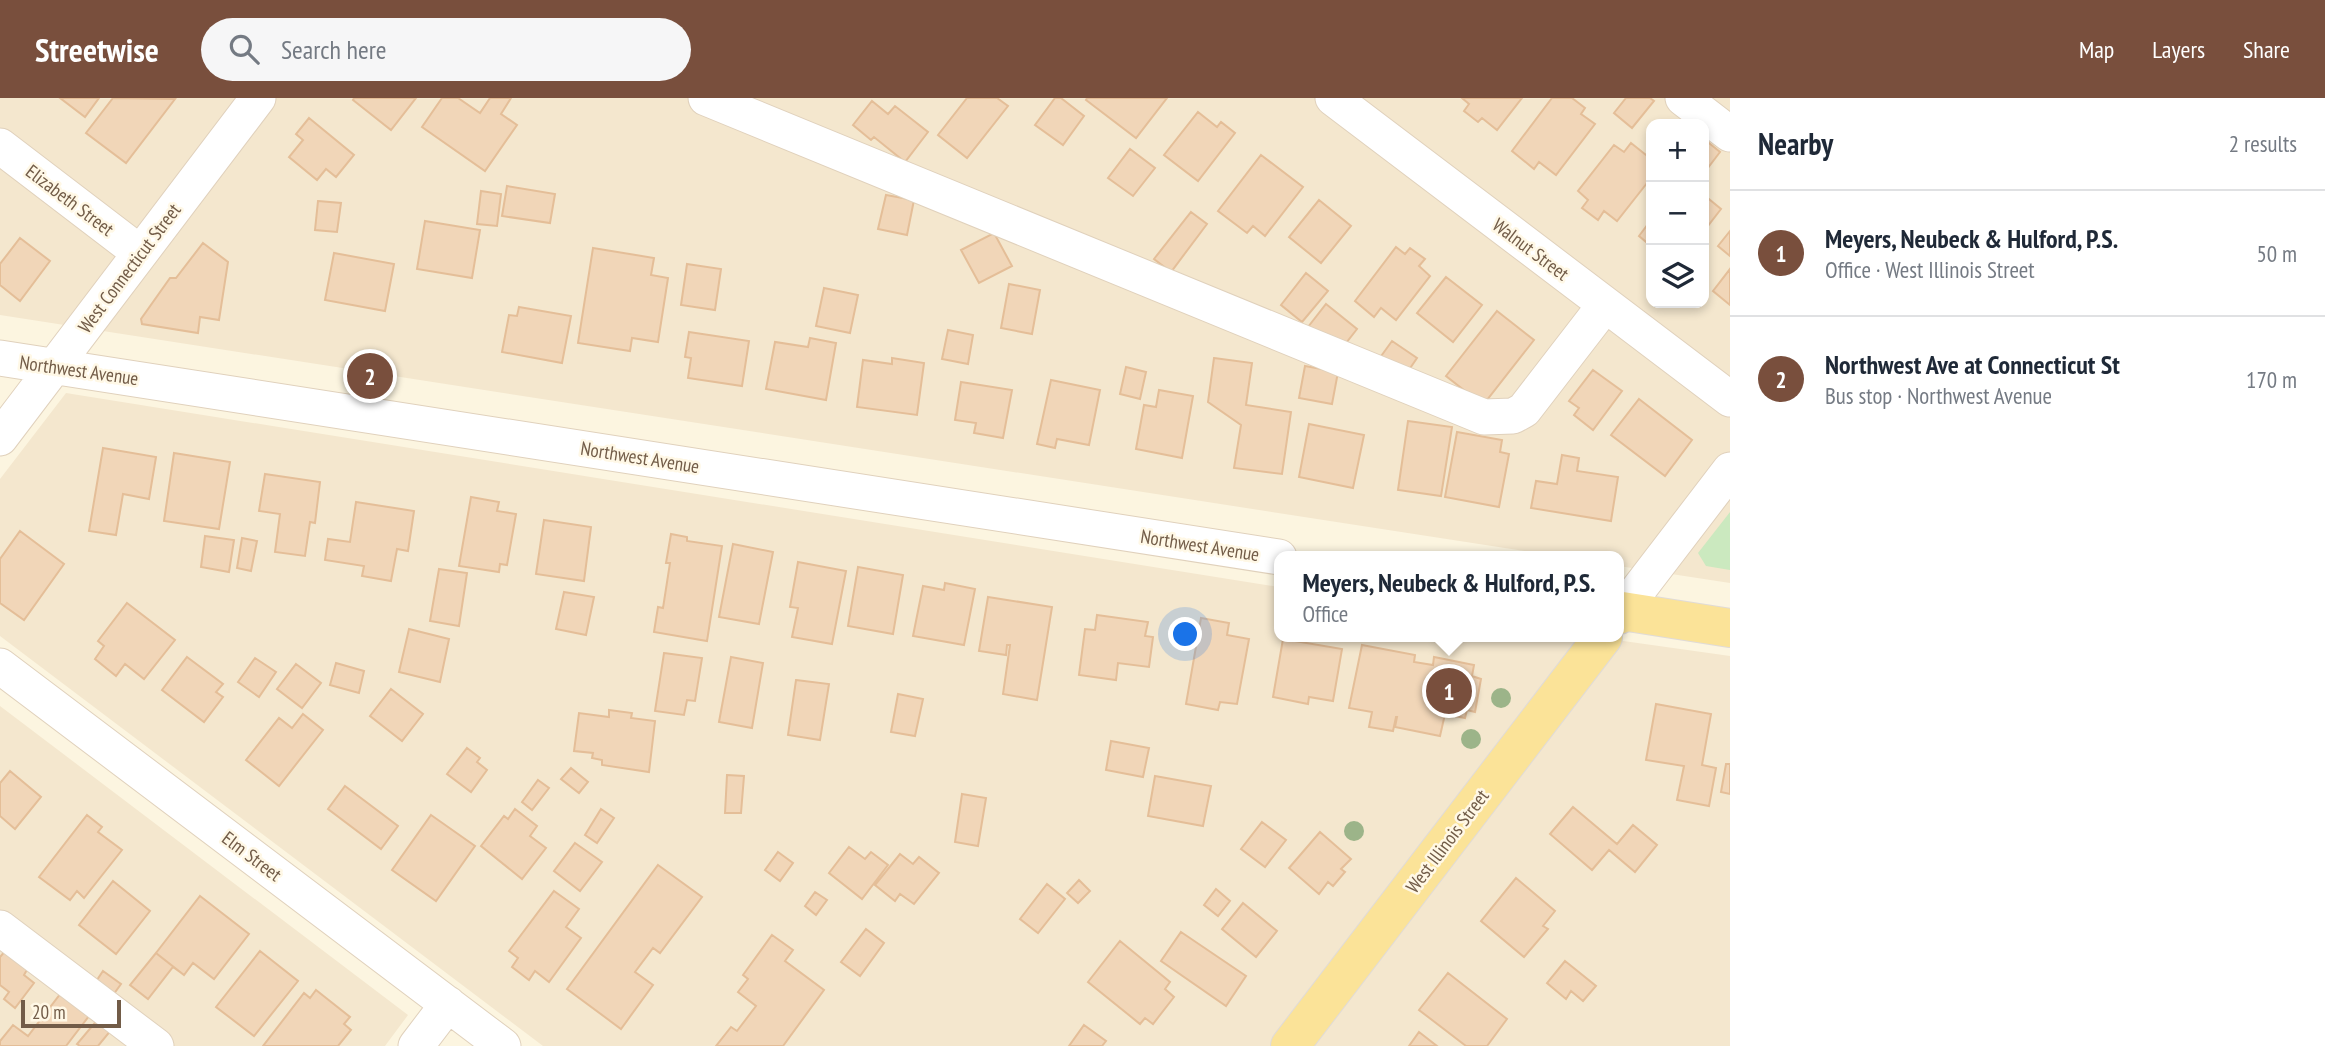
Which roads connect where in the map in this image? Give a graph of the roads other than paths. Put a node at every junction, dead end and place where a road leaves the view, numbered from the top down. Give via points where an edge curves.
1 (258, 98) edge
2 (706, 98) edge
3 (1333, 98) edge
4 (1683, 98) edge
5 (1730, 134) edge
6 (0, 146) edge
7 (140, 253) junction
8 (1605, 305) junction
9 (0, 358) edge
10 (55, 366) junction
11 (1730, 399) edge
12 (0, 438) edge
13 (1730, 470) edge
14 (1274, 556) edge
15 (1624, 608) edge
16 (1624, 619) edge
17 (1730, 628) edge
18 (1598, 642) edge
19 (0, 666) edge
20 (0, 928) edge
21 (447, 1004) junction
22 (156, 1046) edge
23 (416, 1046) edge
24 (503, 1046) edge
25 (1290, 1046) edge

1 - 7 street, West Connecticut Street
2 - 8 street via 1484,417 1513,416 1524,410
3 - 8 street, Walnut Street
4 - 5 street
6 - 7 street, Elizabeth Street
7 - 10 street, West Connecticut Street
8 - 11 street, Walnut Street
9 - 10 street, Northwest Avenue
10 - 12 street, West Connecticut Street
10 - 14 street, Northwest Avenue
13 - 15 street, West Illinois Street
16 - 17 main road
18 - 25 main road, West Illinois Street
19 - 21 street, Elm Street
20 - 22 street
21 - 23 street
21 - 24 street, Elm Street

